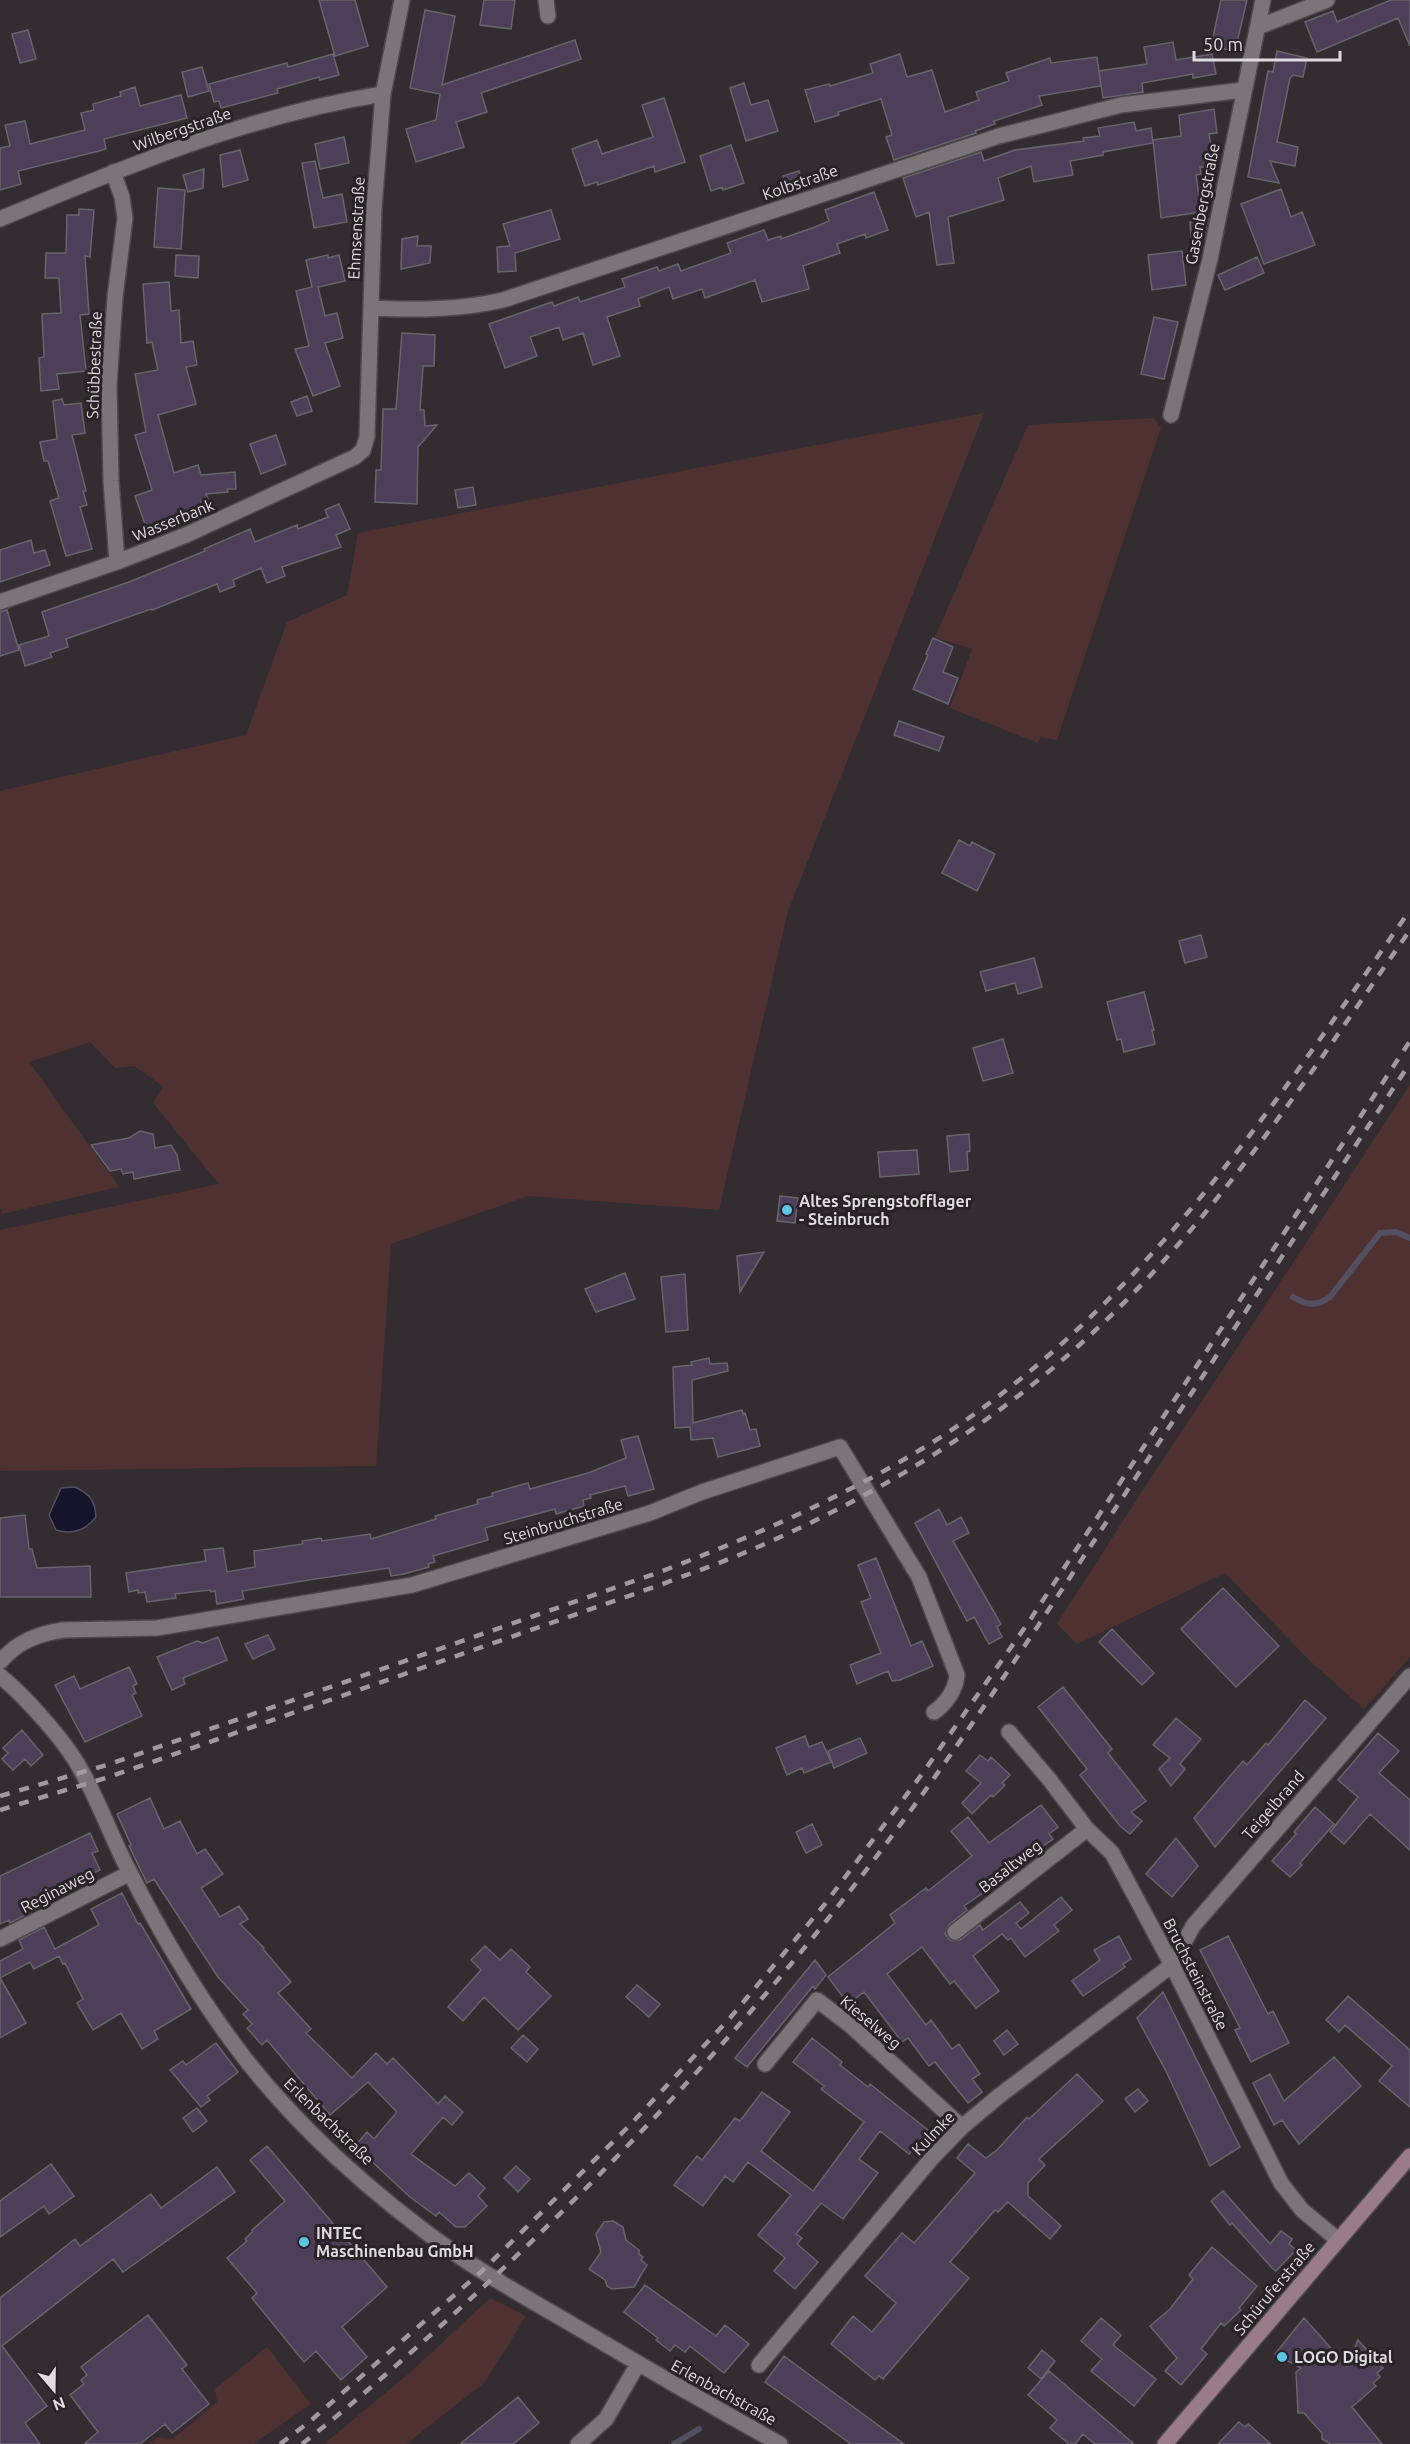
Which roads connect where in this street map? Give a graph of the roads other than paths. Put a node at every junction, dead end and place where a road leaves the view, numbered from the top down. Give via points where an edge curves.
1 (402, 0) edge
2 (546, 0) edge
3 (1263, 0) edge
4 (1327, 0) edge
5 (548, 16) dead end
6 (1258, 27) junction
7 (1243, 90) junction
8 (383, 94) junction
9 (113, 172) junction
10 (0, 219) edge
11 (371, 308) junction
12 (1171, 415) dead end
13 (355, 457) joint
14 (117, 562) junction
15 (0, 602) edge
16 (0, 1662) edge
17 (0, 1676) edge
18 (1410, 1676) edge
19 (934, 1712) dead end
20 (1009, 1732) dead end
21 (1087, 1829) junction
22 (130, 1873) junction
23 (954, 1932) dead end
24 (0, 1939) edge
25 (1172, 1965) junction
26 (765, 2064) dead end
27 (962, 2127) junction
28 (1410, 2156) edge
29 (1338, 2240) junction
30 (638, 2364) junction
31 (759, 2365) dead end
32 (578, 2444) edge
33 (780, 2444) edge
34 (1165, 2444) edge

1 - 8 street, Ehmsenstraße
2 - 5 street
3 - 6 street, Gasenbergstraße
4 - 6 street
6 - 7 street, Gasenbergstraße
7 - 11 street, Kolbstraße via 1121,105 999,136 503,300 447,308
7 - 12 street, Gasenbergstraße via 1210,259
8 - 9 street, Wilbergstraße via 274,118
8 - 11 street, Ehmsenstraße
9 - 10 street, Wilbergstraße
9 - 14 street, Schübbestraße via 125,218 109,385
11 - 13 street, Ehmsenstraße via 367,437 363,450
13 - 14 street, Wasserbank via 236,513
14 - 15 street, Wasserbank
16 - 19 street, Steinbruchstraße via 18,1644 48,1632 157,1629 412,1585 650,1513 840,1447 919,1577 957,1675 956,1684
17 - 22 street, Erlenbachstraße via 78,1765
18 - 25 street, Teigelbrand via 1193,1926
20 - 21 street, Bruchsteinstraße
21 - 23 street, Basaltweg
21 - 25 street, Bruchsteinstraße via 1112,1853
22 - 24 street, Reginaweg
22 - 30 street, Erlenbachstraße via 183,1969 231,2040 272,2091 338,2158 416,2225 460,2256
25 - 27 street, Kulmke
25 - 29 street, Bruchsteinstraße via 1281,2183 1302,2210
26 - 27 street, Kieselweg via 817,2000
27 - 31 street, Kulmke
28 - 29 main road, Schüruferstraße
29 - 34 main road, Schüruferstraße
30 - 32 street via 606,2419
30 - 33 street, Erlenbachstraße

